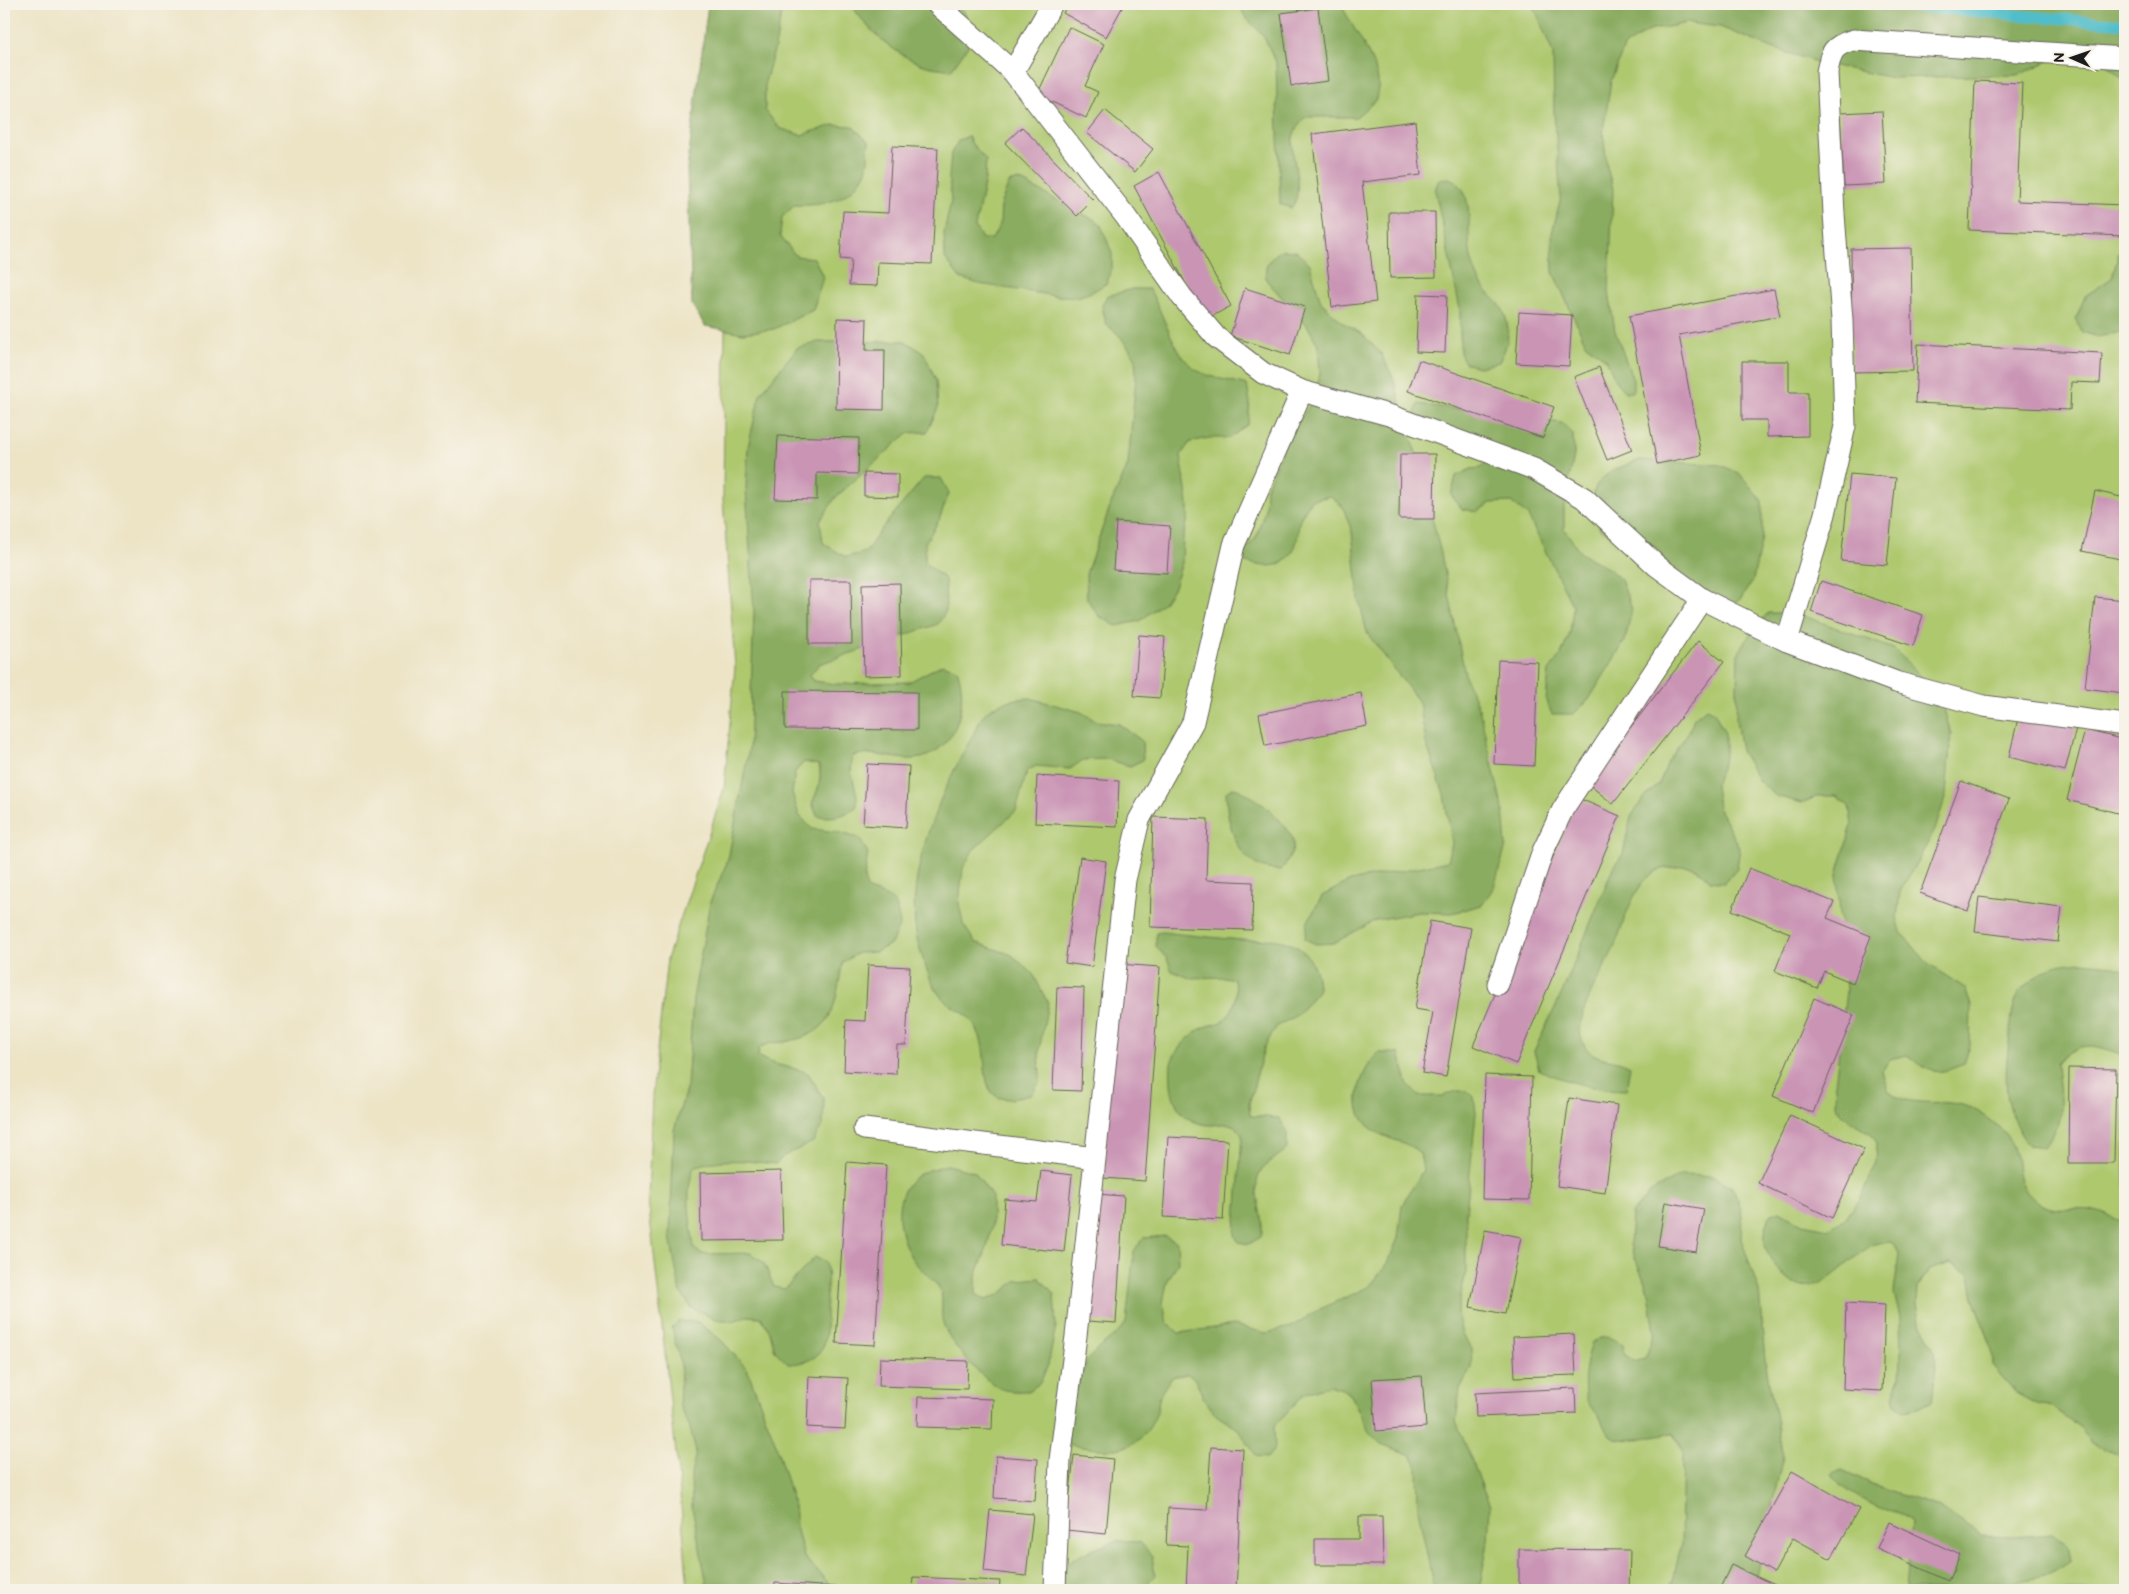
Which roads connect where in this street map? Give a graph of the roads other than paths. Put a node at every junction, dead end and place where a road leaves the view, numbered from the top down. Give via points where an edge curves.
1 (936, 4) edge
2 (1052, 4) edge
3 (2125, 58) edge
4 (1013, 72) junction
5 (1302, 391) junction
6 (1702, 599) junction
7 (1787, 642) junction
8 (2125, 725) edge
9 (1498, 984) dead end
10 (864, 1129) dead end
11 (1095, 1158) junction
12 (1055, 1590) edge

1 - 4 lane
2 - 4 lane
3 - 7 lane via 1853,40 1840,44 1830,54 1827,72 1845,426 1825,514
4 - 5 lane via 1126,217 1182,297 1216,337 1263,373
5 - 6 lane via 1392,416 1534,469 1584,498 1657,566
5 - 11 lane via 1234,546 1192,722 1139,820 1125,880
6 - 7 lane
6 - 9 lane via 1563,809 1543,851
7 - 8 lane via 1896,682 1984,706
10 - 11 lane
11 - 12 lane via 1060,1460

